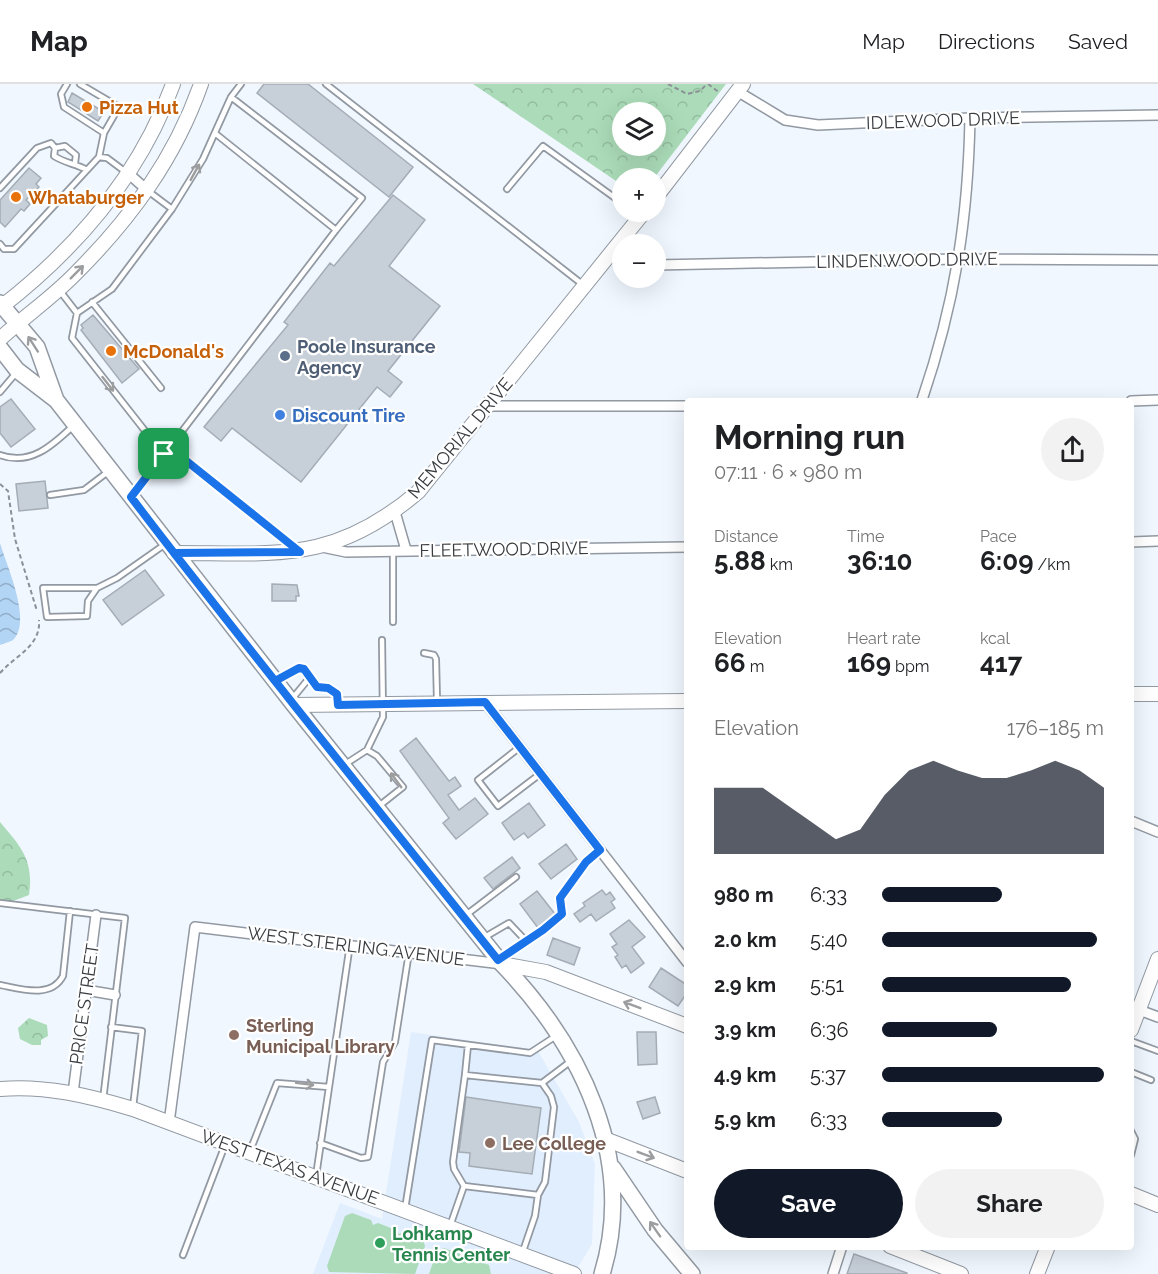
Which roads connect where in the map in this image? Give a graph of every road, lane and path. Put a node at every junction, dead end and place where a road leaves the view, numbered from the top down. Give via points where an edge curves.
1 (67, 84) edge
2 (80, 84) edge
3 (173, 84) edge
4 (201, 84) edge
5 (241, 84) edge
6 (326, 84) edge
7 (668, 84) edge
8 (707, 84) edge
9 (736, 92) edge
10 (231, 97) junction
11 (1158, 116) edge
12 (970, 118) junction
13 (104, 133) junction
14 (216, 134) junction
15 (55, 148) junction
16 (99, 158) junction
17 (75, 163) junction
18 (87, 170) junction
19 (129, 174) junction
20 (666, 184) edge
21 (0, 188) edge
22 (507, 189) dead end
23 (147, 190) junction
24 (612, 196) edge
25 (172, 209) junction
26 (336, 230) junction
27 (0, 244) edge
28 (612, 258) edge
29 (958, 259) junction
30 (1158, 260) edge
31 (666, 265) edge
32 (584, 286) junction
33 (58, 289) junction
34 (93, 302) junction
35 (1, 306) edge
36 (77, 313) junction
37 (17, 324) junction
38 (0, 339) edge
39 (0, 348) edge
40 (17, 370) junction
41 (161, 388) dead end
42 (0, 392) edge
43 (923, 398) edge
44 (56, 400) junction
45 (1134, 400) edge
46 (1158, 400) edge
47 (489, 406) junction
48 (684, 406) edge
49 (75, 425) junction
50 (164, 454) junction
51 (0, 455) edge
52 (111, 471) junction
53 (0, 484) edge
54 (50, 495) dead end
55 (131, 497) junction
56 (395, 512) junction
57 (1158, 541) edge
58 (1134, 542) edge
59 (322, 547) junction
60 (684, 547) edge
61 (170, 548) junction
62 (406, 550) junction
63 (393, 551) junction
64 (300, 552) junction
65 (97, 588) junction
66 (393, 622) dead end
67 (382, 640) dead end
68 (424, 653) dead end
69 (0, 673) edge
70 (310, 678) junction
71 (275, 681) junction
72 (1134, 694) edge
73 (1158, 694) edge
74 (684, 701) edge
75 (485, 702) junction
76 (292, 703) junction
77 (438, 703) junction
78 (383, 704) junction
79 (338, 705) junction
80 (520, 747) junction
81 (367, 750) junction
82 (342, 766) junction
83 (540, 773) junction
84 (376, 808) junction
85 (1134, 822) edge
86 (1158, 832) edge
87 (600, 850) junction
88 (516, 877) dead end
89 (0, 903) edge
90 (70, 911) junction
91 (96, 915) junction
92 (464, 917) junction
93 (482, 939) junction
94 (527, 942) junction
95 (350, 944) junction
96 (408, 952) junction
97 (684, 958) edge
98 (1158, 959) edge
99 (500, 962) junction
100 (0, 985) edge
101 (86, 990) junction
102 (115, 995) junction
103 (1135, 1008) edge
104 (1158, 1017) edge
105 (684, 1025) edge
106 (111, 1028) junction
107 (558, 1035) junction
108 (1134, 1042) edge
109 (468, 1045) junction
110 (1158, 1051) edge
111 (573, 1059) junction
112 (1134, 1073) edge
113 (465, 1075) junction
114 (1151, 1080) dead end
115 (542, 1083) junction
116 (329, 1087) junction
117 (0, 1089) edge
118 (73, 1093) junction
119 (102, 1100) junction
120 (133, 1109) junction
121 (169, 1123) junction
122 (604, 1139) junction
123 (226, 1142) junction
124 (320, 1143) junction
125 (250, 1151) junction
126 (612, 1168) junction
127 (684, 1170) edge
128 (316, 1176) junction
129 (464, 1186) junction
130 (538, 1195) junction
131 (1134, 1195) edge
132 (1158, 1205) edge
133 (405, 1210) junction
134 (450, 1227) junction
135 (841, 1250) edge
136 (900, 1250) edge
137 (1046, 1250) edge
138 (521, 1254) junction
139 (183, 1255) dead end
140 (574, 1274) edge
141 (602, 1274) edge
142 (692, 1274) edge
143 (833, 1274) edge
144 (961, 1274) edge
145 (1037, 1274) edge

1 - 13 lane via 61,94 64,107
2 - 13 lane via 119,107
3 - 19 street via 149,141
4 - 23 street via 180,134
5 - 10 lane
6 - 32 lane
7 - 8 path via 687,94 700,92
8 - 9 path
9 - 12 street, IDLEWOOD DRIVE via 785,120 804,124
9 - 20 street
10 - 14 lane
10 - 26 lane via 362,198
11 - 12 street, IDLEWOOD DRIVE
12 - 29 street via 967,208
13 - 16 lane
25 -> 14 lane
14 - 26 lane
15 - 17 lane via 54,156 67,164
15 - 17 lane via 65,146 76,155
15 - 21 lane via 51,143 37,148
16 - 18 lane
16 - 19 lane via 107,158
17 - 18 lane
18 - 27 lane via 14,249 4,249
19 - 23 street
19 - 35 street via 63,253
22 - 24 lane via 543,146
23 - 25 lane
33 -> 23 street via 131,214
25 - 34 lane via 121,278
26 - 50 lane
28 - 32 street, MEMORIAL DRIVE
29 - 30 street, LINDENWOOD DRIVE
29 - 31 street, LINDENWOOD DRIVE
29 - 43 street via 946,324
32 - 47 street, MEMORIAL DRIVE
33 - 36 lane
33 - 37 street
34 - 36 lane
34 - 41 lane
35 - 37 main road
36 -> 50 lane via 72,338
37 - 38 street
44 -> 37 main road via 37,347
39 - 40 main road
40 - 42 lane
40 - 44 main road
44 - 49 main road
45 - 46 street
47 - 48 street
47 - 56 street, MEMORIAL DRIVE via 418,492
49 - 51 lane via 40,454 16,459
49 - 52 main road
50 - 55 lane
50 - 64 lane via 184,459
52 - 54 lane via 84,490
52 - 55 main road
53 - 69 path via 8,491 15,539 39,627 33,643
55 - 61 main road
56 - 59 street, MEMORIAL DRIVE via 354,535
56 - 62 street
57 - 58 street
59 - 63 street, FLEETWOOD DRIVE via 346,552
59 - 64 street, MEMORIAL DRIVE
60 - 62 street, FLEETWOOD DRIVE
61 - 64 street, MEMORIAL DRIVE
61 - 65 lane
61 - 71 main road
62 - 63 street, FLEETWOOD DRIVE
63 - 66 lane
65 - 65 lane via 88,601 87,616 47,617 43,588
67 - 78 lane
68 - 77 lane via 436,659
70 - 71 lane via 299,668
70 - 76 lane
70 - 79 lane via 317,687 334,691
71 - 76 main road
72 - 73 street
74 - 75 street
75 - 77 street
75 - 80 street
76 - 79 street
76 - 82 main road
77 - 78 street
78 - 79 street
78 - 81 lane via 383,717
80 - 83 street
80 - 83 lane via 478,780 498,806
81 - 82 lane
84 -> 81 lane via 403,787
82 - 84 main road
83 - 87 street
84 - 92 main road
85 - 86 street
87 - 94 lane via 586,862 560,898 562,914
87 - 97 street
88 - 92 lane
89 - 90 lane
90 - 91 lane
90 - 100 lane via 63,976 58,985 50,990
91 - 101 street, PRICE STREET
91 - 102 lane via 125,918
92 - 93 main road
93 - 94 lane via 509,923
93 - 99 main road
94 - 99 lane
95 - 96 street, WEST STERLING AVENUE
95 - 116 lane
95 - 121 street, WEST STERLING AVENUE via 195,927
96 - 99 street, WEST STERLING AVENUE
96 - 124 lane via 395,1042 383,1062 368,1157
98 - 103 street
105 -> 99 street, WEST STERLING AVENUE via 546,972
99 - 107 main road via 531,994
101 - 102 street
101 - 118 street, PRICE STREET
102 - 106 lane
103 - 104 street
106 - 119 lane
106 - 120 lane via 142,1031
107 - 109 lane via 530,1053
107 - 111 main road
108 - 110 lane
109 - 113 lane
109 - 133 lane via 432,1040
111 - 115 lane
111 - 122 main road
112 - 114 lane
113 - 115 lane
113 - 129 lane via 453,1162
115 - 130 lane via 554,1107 545,1182
116 - 124 lane
125 -> 116 lane via 273,1090 281,1082
117 - 118 street, WEST TEXAS AVENUE
118 - 119 street, WEST TEXAS AVENUE
119 - 120 street, WEST TEXAS AVENUE
120 - 121 street, WEST TEXAS AVENUE
121 - 123 street, WEST TEXAS AVENUE
122 - 126 main road
122 -> 127 street
123 - 125 street, WEST TEXAS AVENUE
123 - 139 lane
124 - 128 lane
125 - 128 street, WEST TEXAS AVENUE
126 - 141 main road via 615,1196 609,1253
142 -> 126 main road via 655,1230
128 - 133 street, WEST TEXAS AVENUE
129 - 130 lane
129 - 134 lane
130 - 138 lane
131 - 132 street
133 - 134 street, WEST TEXAS AVENUE
134 - 138 street, WEST TEXAS AVENUE
135 - 143 street
136 - 144 street
137 - 145 street
138 - 140 street, WEST TEXAS AVENUE

